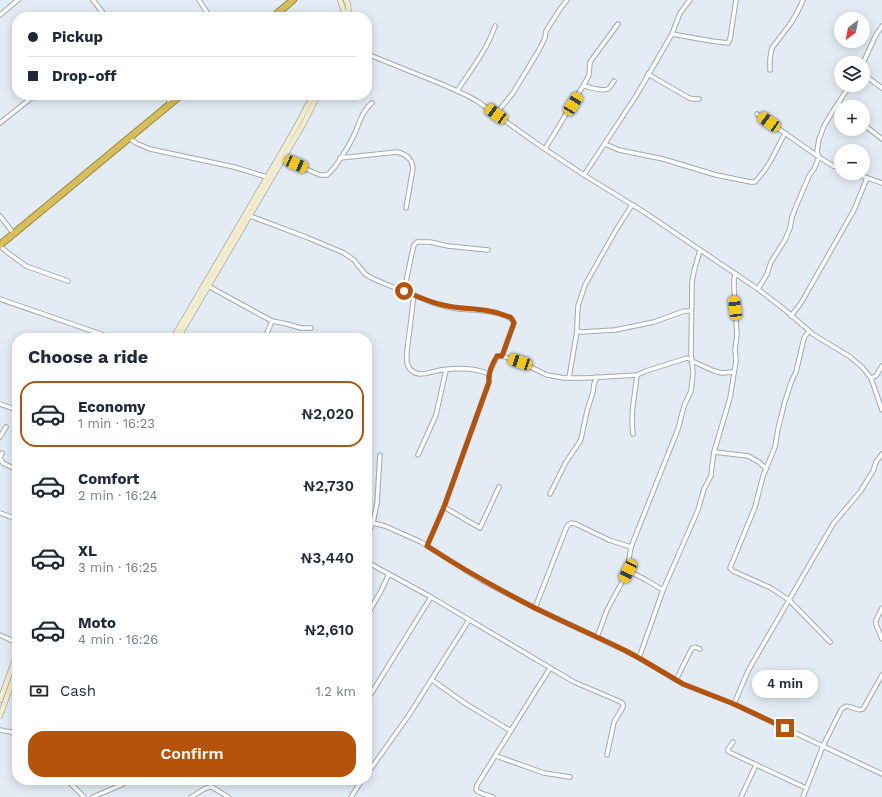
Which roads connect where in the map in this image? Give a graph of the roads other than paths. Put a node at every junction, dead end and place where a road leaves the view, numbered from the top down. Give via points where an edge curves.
1 (18, 0) edge
2 (93, 0) edge
3 (199, 0) edge
4 (293, 0) edge
5 (340, 0) edge
6 (346, 0) edge
7 (567, 0) edge
8 (690, 0) edge
9 (736, 0) edge
10 (803, 0) edge
11 (102, 12) edge
12 (207, 12) edge
13 (279, 12) edge
14 (344, 12) edge
15 (349, 12) edge
16 (0, 15) edge
17 (618, 24) dead end
18 (495, 26) dead end
19 (882, 26) edge
20 (672, 34) junction
21 (372, 56) edge
22 (866, 56) edge
23 (770, 70) dead end
24 (648, 74) junction
25 (870, 79) edge
26 (614, 81) dead end
27 (584, 86) junction
28 (882, 88) edge
29 (457, 91) junction
30 (699, 99) dead end
31 (29, 100) edge
32 (169, 100) edge
33 (174, 100) edge
34 (310, 100) edge
35 (316, 100) edge
36 (372, 103) dead end
37 (170, 104) junction
38 (834, 108) edge
39 (496, 114) junction
40 (758, 114) dead end
41 (0, 123) edge
42 (870, 130) edge
43 (785, 133) junction
44 (129, 138) junction
45 (882, 139) edge
46 (605, 144) junction
47 (545, 149) junction
48 (819, 157) junction
49 (340, 158) junction
50 (283, 159) junction
51 (834, 166) edge
52 (584, 175) junction
53 (267, 177) junction
54 (870, 179) edge
55 (866, 180) edge
56 (882, 183) edge
57 (632, 205) junction
58 (406, 208) dead end
59 (0, 216) edge
60 (250, 216) junction
61 (14, 234) junction
62 (0, 246) edge
63 (488, 250) dead end
64 (700, 250) junction
65 (736, 274) junction
66 (68, 280) dead end
67 (208, 286) junction
68 (758, 289) junction
69 (404, 291) junction
70 (414, 295) junction
71 (0, 299) edge
72 (691, 311) junction
73 (791, 316) junction
74 (272, 320) junction
75 (311, 328) dead end
76 (577, 331) junction
77 (809, 331) junction
78 (98, 333) edge
79 (176, 333) edge
80 (181, 333) edge
81 (267, 333) edge
82 (502, 356) junction
83 (692, 361) junction
84 (882, 366) edge
85 (446, 370) junction
86 (734, 372) junction
87 (488, 374) junction
88 (637, 375) junction
89 (597, 377) junction
90 (569, 378) junction
91 (591, 378) junction
92 (871, 378) junction
93 (594, 384) junction
94 (0, 404) edge
95 (12, 408) edge
96 (882, 410) edge
97 (6, 427) dead end
98 (633, 434) dead end
99 (0, 437) edge
100 (714, 452) junction
101 (2, 453) dead end
102 (882, 454) edge
103 (380, 455) dead end
104 (418, 455) dead end
105 (0, 458) edge
106 (12, 468) edge
107 (766, 469) junction
108 (499, 487) dead end
109 (550, 494) dead end
110 (444, 507) junction
111 (0, 512) edge
112 (12, 517) edge
113 (373, 523) joint
114 (427, 546) junction
115 (631, 548) junction
116 (372, 565) edge
117 (628, 571) junction
118 (389, 574) junction
119 (663, 590) junction
120 (431, 597) junction
121 (789, 600) junction
122 (372, 607) edge
123 (535, 608) junction
124 (882, 608) edge
125 (469, 620) junction
126 (0, 635) edge
127 (597, 637) junction
128 (882, 639) edge
129 (12, 641) edge
130 (830, 642) dead end
131 (700, 649) dead end
132 (639, 658) junction
133 (12, 668) edge
134 (550, 668) junction
135 (882, 675) edge
136 (432, 680) junction
137 (676, 680) junction
138 (12, 683) edge
139 (372, 692) edge
140 (0, 700) edge
141 (734, 704) junction
142 (0, 716) edge
143 (0, 730) edge
144 (511, 731) junction
145 (12, 732) edge
146 (733, 742) dead end
147 (823, 746) junction
148 (606, 755) dead end
149 (496, 756) junction
150 (756, 765) junction
151 (372, 767) edge
152 (882, 774) edge
153 (570, 776) dead end
154 (72, 785) edge
155 (121, 785) edge
156 (359, 785) edge
157 (806, 788) junction
158 (84, 797) edge
159 (93, 797) edge
160 (191, 797) edge
161 (228, 797) edge
162 (351, 797) edge
163 (493, 797) edge
164 (741, 797) edge
165 (803, 797) edge

1 - 16 street
2 - 11 street
3 - 12 street
4 - 13 highway
5 - 14 main road
6 - 15 main road
7 - 39 street via 546,31 539,50 513,93
8 - 20 street via 680,14
9 - 20 street via 728,43
10 - 23 street via 786,31 772,48
17 - 27 street via 590,62 589,75
18 - 29 street via 482,54
19 - 22 street
20 - 24 street
21 - 29 street
24 - 30 street via 688,98
24 - 46 street
25 - 28 street
26 - 27 street via 610,88 605,90
27 - 47 street
29 - 39 street
31 - 41 street
32 - 37 street
33 - 37 highway
34 - 53 main road
35 - 50 main road
36 - 49 street via 364,112 353,138
37 - 44 highway
38 - 48 street via 820,136 817,151
39 - 47 street
40 - 43 street
42 - 45 street
43 - 46 street via 770,162 755,182 716,175 619,150
43 - 48 street
44 - 53 street via 150,149 234,167
44 - 61 highway
46 - 52 street
47 - 52 street
48 - 51 street
48 - 68 street via 808,176 785,240
49 - 50 street via 326,176
49 - 58 street via 397,152 408,156 412,168
50 - 60 main road
52 - 57 street
53 - 79 main road
54 - 56 street
55 - 73 street via 854,210
57 - 64 street
57 - 76 street via 586,285 578,306
59 - 61 street
60 - 67 main road
60 - 69 street via 344,253 356,261 365,274
61 - 62 highway
62 - 66 street via 26,266
63 - 69 street via 417,242 414,245
64 - 65 street
64 - 72 street via 692,276
65 - 68 street
65 - 86 street via 734,296 737,335
67 - 74 street
67 - 80 main road
68 - 73 street
69 - 70 street
70 - 82 street via 441,305 491,311 512,319 514,323
70 - 85 street via 407,352 408,367 420,374
71 - 78 street
72 - 76 street via 615,330
72 - 83 street
73 - 77 street
74 - 75 street via 301,328
74 - 81 street
76 - 90 street
77 - 92 street via 856,361
77 - 107 street via 804,338 796,372 783,407 775,447
82 - 87 street via 497,356
82 - 90 street via 547,375
83 - 86 street via 714,371
83 - 88 street via 687,358
83 - 115 street via 691,391
84 - 92 street via 876,376
85 - 87 street via 474,369
85 - 104 street via 436,415
86 - 100 street via 728,406
87 - 110 street via 489,382
88 - 89 street
88 - 98 street via 631,423
89 - 91 street
89 - 93 street
90 - 91 street
91 - 93 street
92 - 96 street
93 - 109 street via 581,439
94 - 95 street
97 - 99 street
100 - 107 street via 748,456
100 - 119 street via 710,478
101 - 105 street
102 - 121 street via 860,492 833,524
103 - 113 street
105 - 106 street via 3,463
107 - 121 street via 755,507 730,568
108 - 110 street via 480,528
110 - 114 street
111 - 112 street
113 - 114 street
114 - 123 street via 482,580
115 - 117 street
115 - 123 street via 571,523
116 - 118 street
117 - 119 street
117 - 127 street via 607,610
118 - 120 street
118 - 122 street
119 - 132 street
120 - 125 street
120 - 139 street
121 - 130 street
121 - 141 street via 748,671
123 - 127 street
124 - 128 street via 876,620
125 - 134 street
125 - 136 street
126 - 129 street
127 - 132 street
131 - 137 street via 692,648
132 - 137 street
133 - 140 main road
134 - 144 street
134 - 148 street via 623,704 614,722
135 - 147 street via 863,709 843,707
136 - 144 street
136 - 151 street
137 - 141 street
138 - 142 main road
141 - 147 street
143 - 145 street
144 - 149 street
146 - 150 street via 728,749 729,752
147 - 152 street
147 - 157 street
149 - 153 street via 544,773
149 - 163 street via 476,790
150 - 157 street
150 - 164 street
154 - 158 street
155 - 159 street
156 - 162 street
157 - 165 street
160 - 161 street via 207,786 212,786

